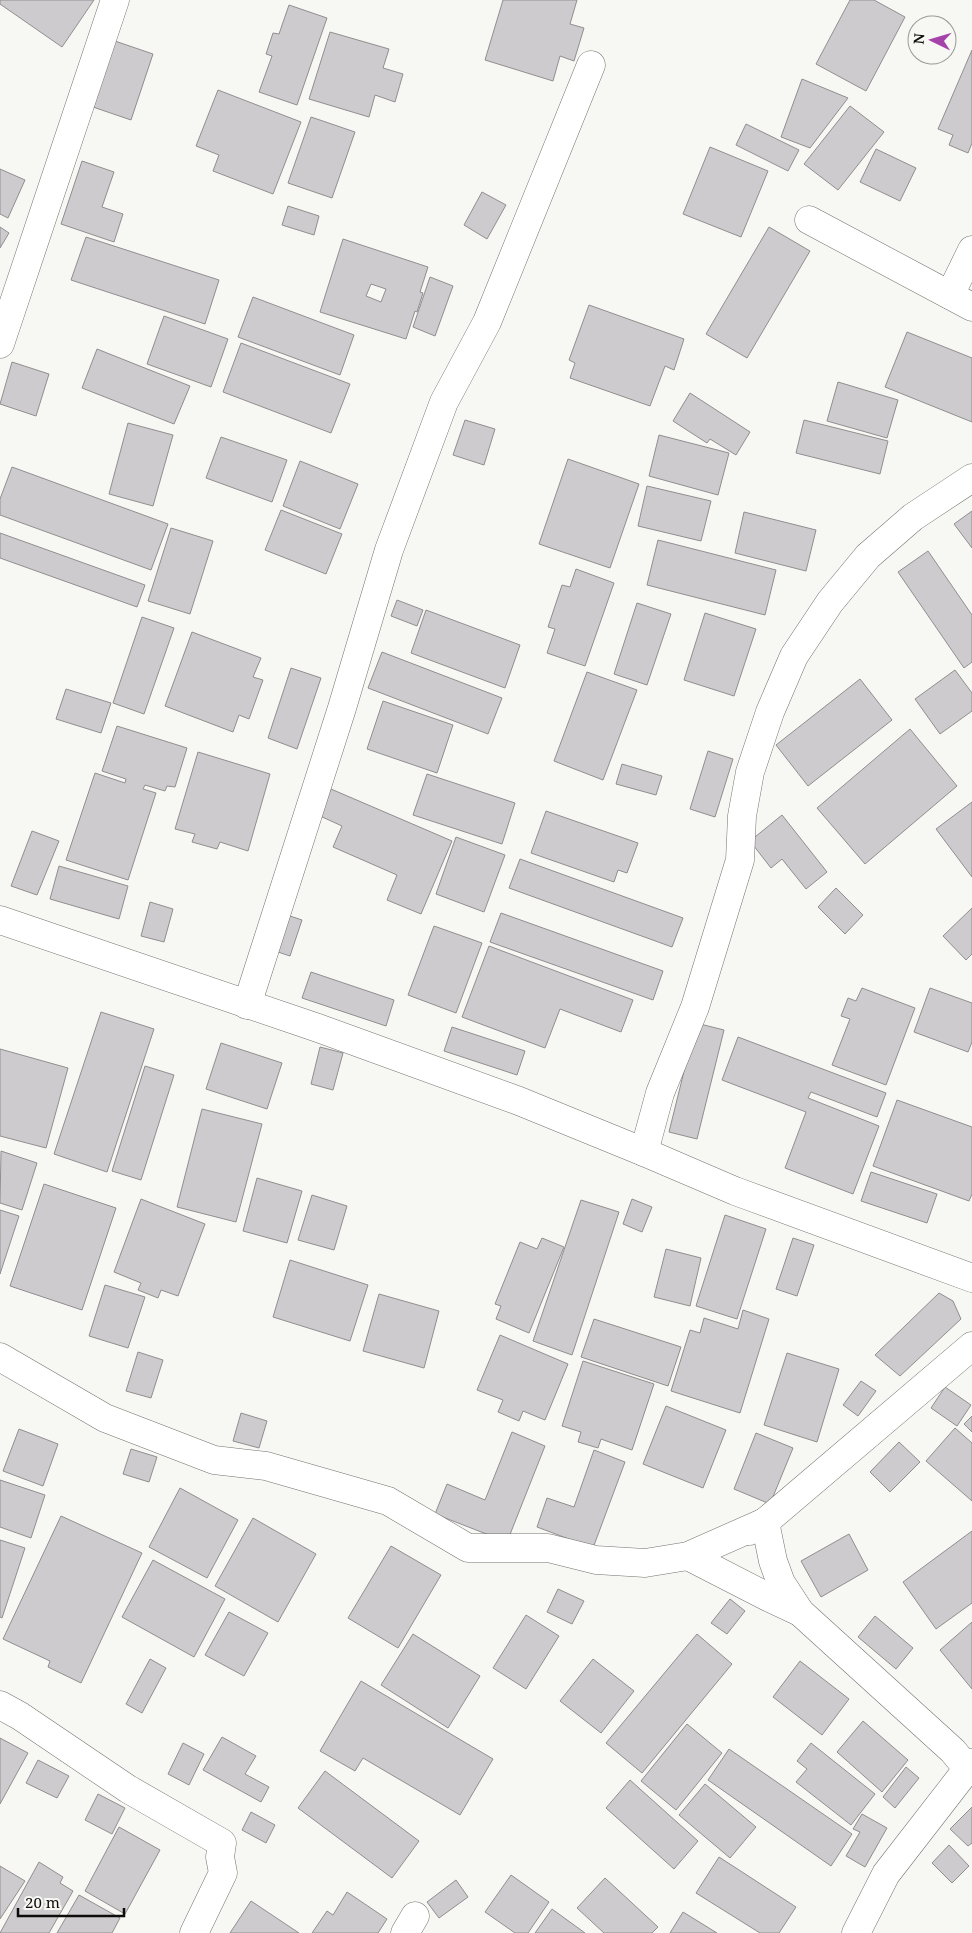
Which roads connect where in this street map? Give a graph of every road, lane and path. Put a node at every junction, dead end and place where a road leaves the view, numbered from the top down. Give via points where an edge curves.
1 (115, 0) edge
2 (592, 65) dead end
3 (809, 220) dead end
4 (972, 250) edge
5 (961, 301) edge
6 (0, 344) edge
7 (972, 478) edge
8 (0, 920) edge
9 (247, 1004) junction
10 (644, 1152) junction
11 (972, 1278) edge
12 (972, 1346) edge
13 (0, 1357) edge
14 (765, 1522) junction
15 (688, 1556) junction
16 (800, 1612) junction
17 (0, 1705) edge
18 (970, 1766) edge
19 (194, 1933) edge
20 (856, 1933) edge

1 - 6 street
2 - 9 street via 487,322 444,402 389,550
3 - 5 street
4 - 5 street
7 - 10 street via 913,516 868,556 830,602 794,656 770,712 750,772 742,816 740,860 695,1007 660,1093
8 - 9 street
9 - 10 street via 518,1101
10 - 11 street via 736,1191
12 - 14 street
13 - 15 street via 105,1418 214,1460 266,1466 388,1501 468,1548 548,1548 596,1560 645,1563
14 - 15 street via 725,1543
14 - 16 street via 781,1583
15 - 16 street
16 - 18 street
17 - 19 street via 128,1789 222,1843 222,1874
18 - 20 street via 886,1874

